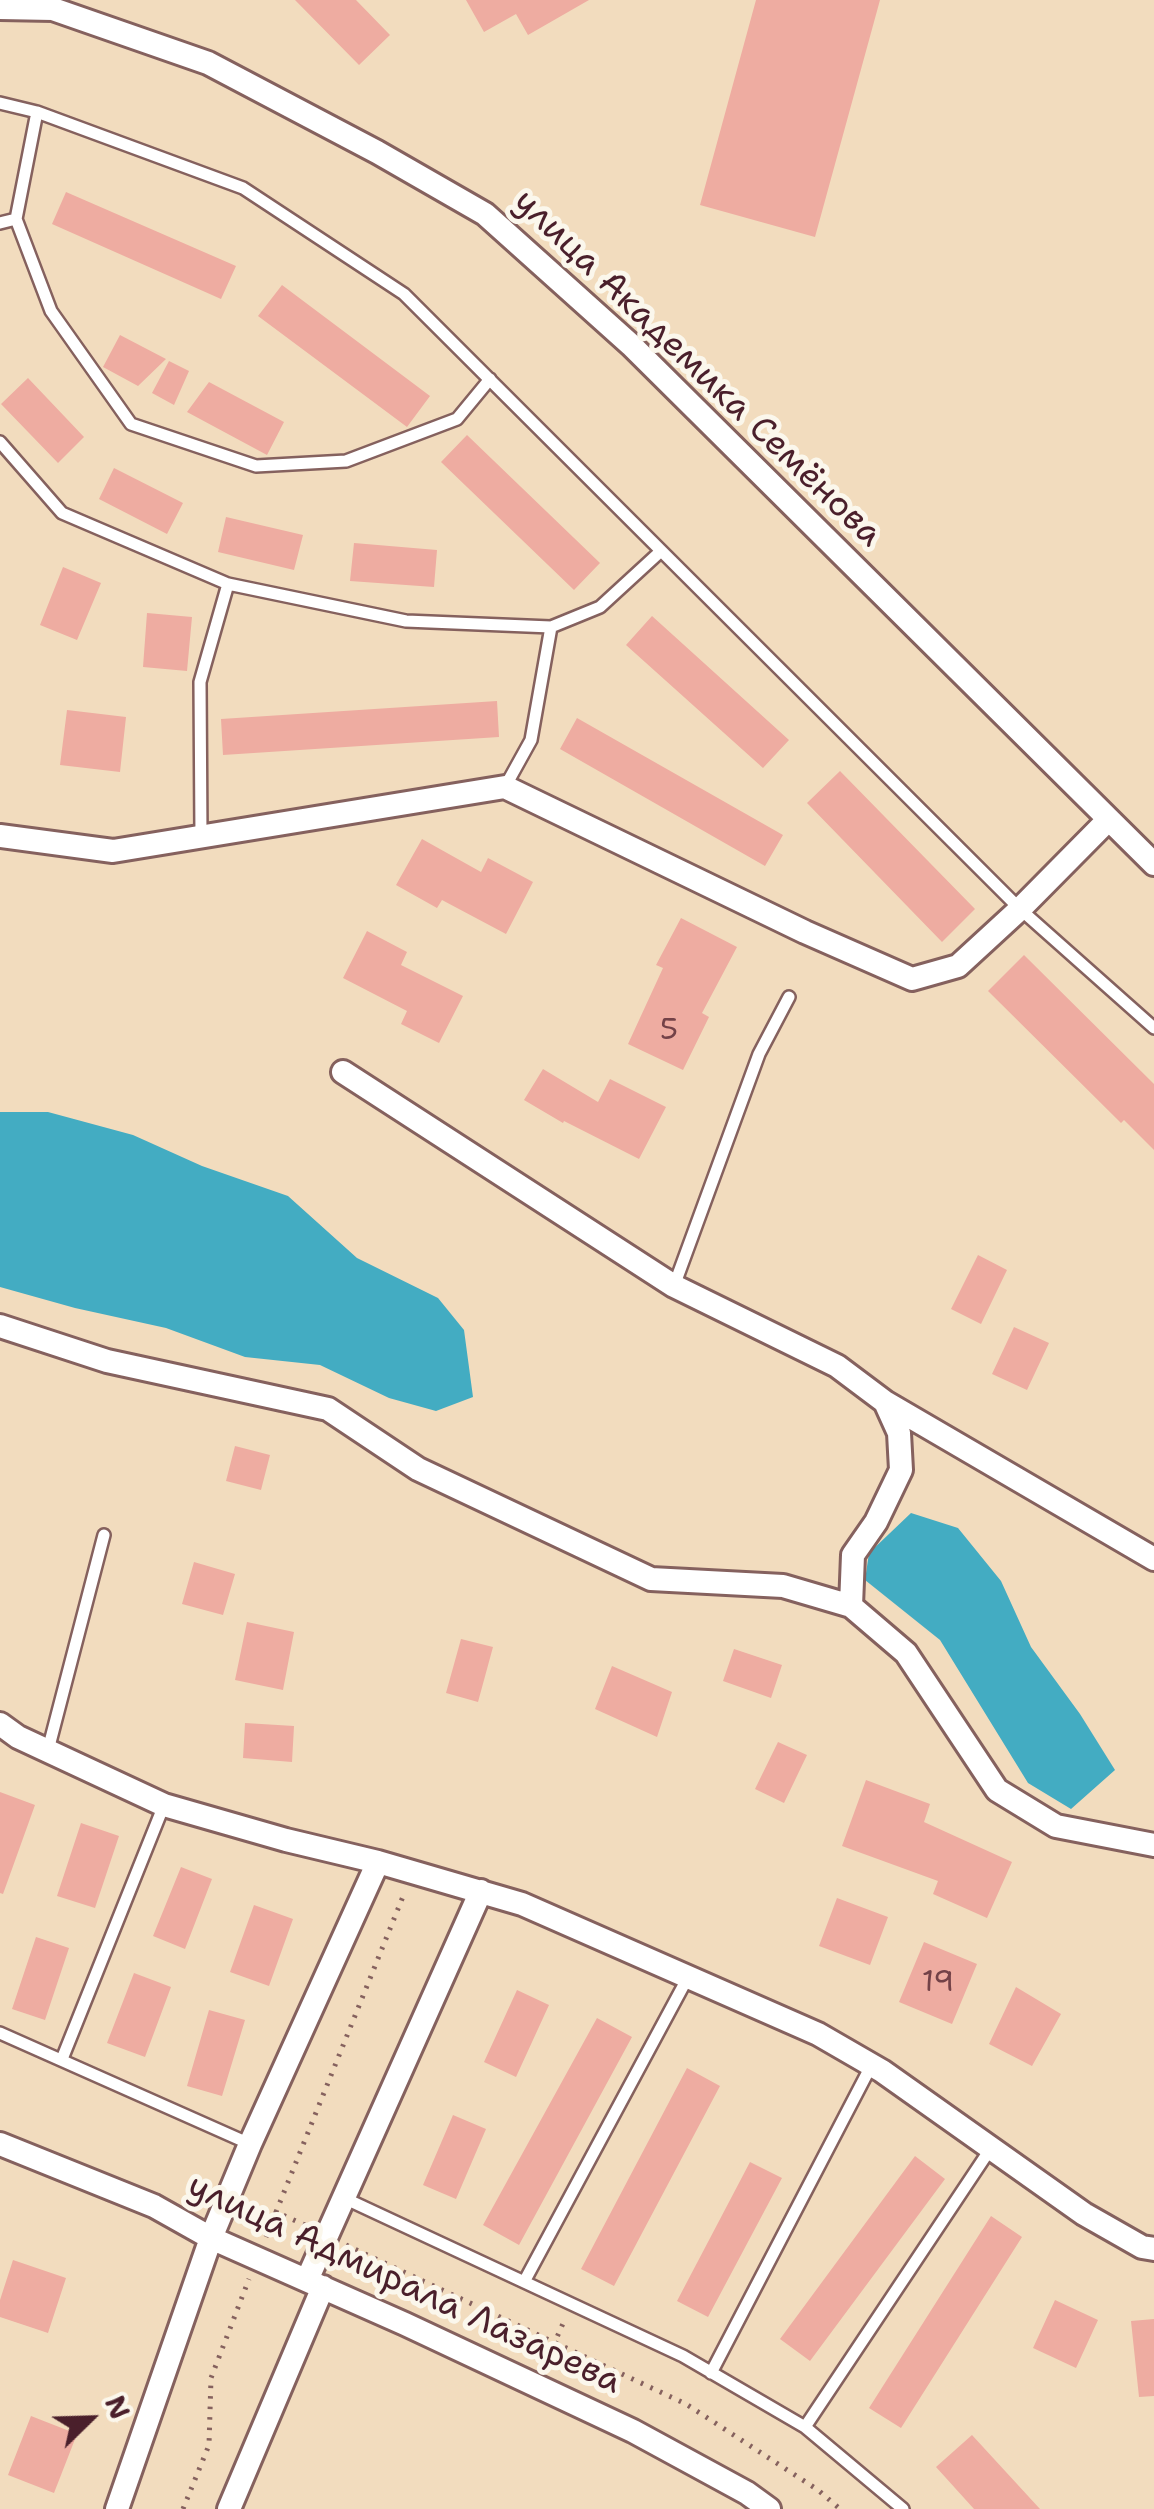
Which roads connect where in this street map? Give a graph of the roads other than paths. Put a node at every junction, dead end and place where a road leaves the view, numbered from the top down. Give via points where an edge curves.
1 (0, 8) edge
2 (0, 103) edge
3 (38, 112) junction
4 (16, 219) junction
5 (0, 223) edge
6 (490, 378) junction
7 (0, 442) edge
8 (662, 551) junction
9 (228, 584) junction
10 (550, 626) junction
11 (504, 787) junction
12 (1108, 820) junction
13 (0, 836) edge
14 (202, 837) junction
15 (1154, 864) edge
16 (1020, 909) junction
17 (790, 997) dead end
18 (1154, 1028) edge
19 (342, 1072) dead end
20 (674, 1286) junction
21 (0, 1326) edge
22 (885, 1402) junction
23 (104, 1535) dead end
24 (1154, 1559) edge
25 (851, 1606) junction
26 (0, 1724) edge
27 (48, 1750) junction
28 (164, 1805) junction
29 (1154, 1845) edge
30 (378, 1862) junction
31 (481, 1891) junction
32 (687, 1979) junction
33 (0, 2033) edge
34 (62, 2059) junction
35 (872, 2066) junction
36 (0, 2144) edge
37 (250, 2144) junction
38 (991, 2148) junction
39 (344, 2198) junction
40 (211, 2238) junction
41 (1154, 2248) edge
42 (524, 2282) junction
43 (315, 2283) junction
44 (712, 2372) junction
45 (805, 2427) junction
46 (117, 2509) edge
47 (229, 2509) edge
48 (769, 2509) edge
49 (902, 2509) edge

1 - 12 street, улица Академика Семёнова via 53,9 208,63 486,214 631,344
2 - 3 lane
3 - 4 lane
3 - 6 lane via 243,188 404,294
4 - 5 lane
4 - 6 lane via 50,311 131,424 256,466 346,460 457,419
6 - 8 lane
7 - 9 lane via 62,513
8 - 10 lane via 600,607
8 - 16 lane
9 - 10 lane via 406,621
9 - 14 lane via 200,682
10 - 11 lane via 531,740
11 - 14 street
11 - 16 street via 912,978 958,966
12 - 15 street, улица Академика Семёнова
12 - 16 street
13 - 14 street via 113,850
16 - 18 lane
17 - 20 lane via 759,1054
19 - 20 street
20 - 22 street via 837,1366
21 - 25 street via 108,1360 328,1410 418,1469 651,1579 784,1586
22 - 24 street
22 - 25 street via 899,1433 902,1470 853,1555
23 - 27 lane
25 - 29 street via 906,1653 997,1790 1056,1826
26 - 27 street
27 - 28 street
28 - 30 street
28 - 34 lane
30 - 31 street
30 - 37 street
31 - 32 street
31 - 39 street
32 - 35 street via 818,2034
32 - 42 lane
33 - 34 lane
34 - 37 lane
35 - 38 street
35 - 44 lane
36 - 40 street, улица Адмирала Лазарева via 154,2206
37 - 40 street
38 - 41 street via 1084,2214
38 - 45 lane
39 - 42 lane
39 - 43 street
40 - 43 street, улица Адмирала Лазарева
40 - 46 street
42 - 44 lane
43 - 47 street
43 - 48 street, улица Адмирала Лазарева via 634,2431
44 - 45 lane
45 - 49 lane

